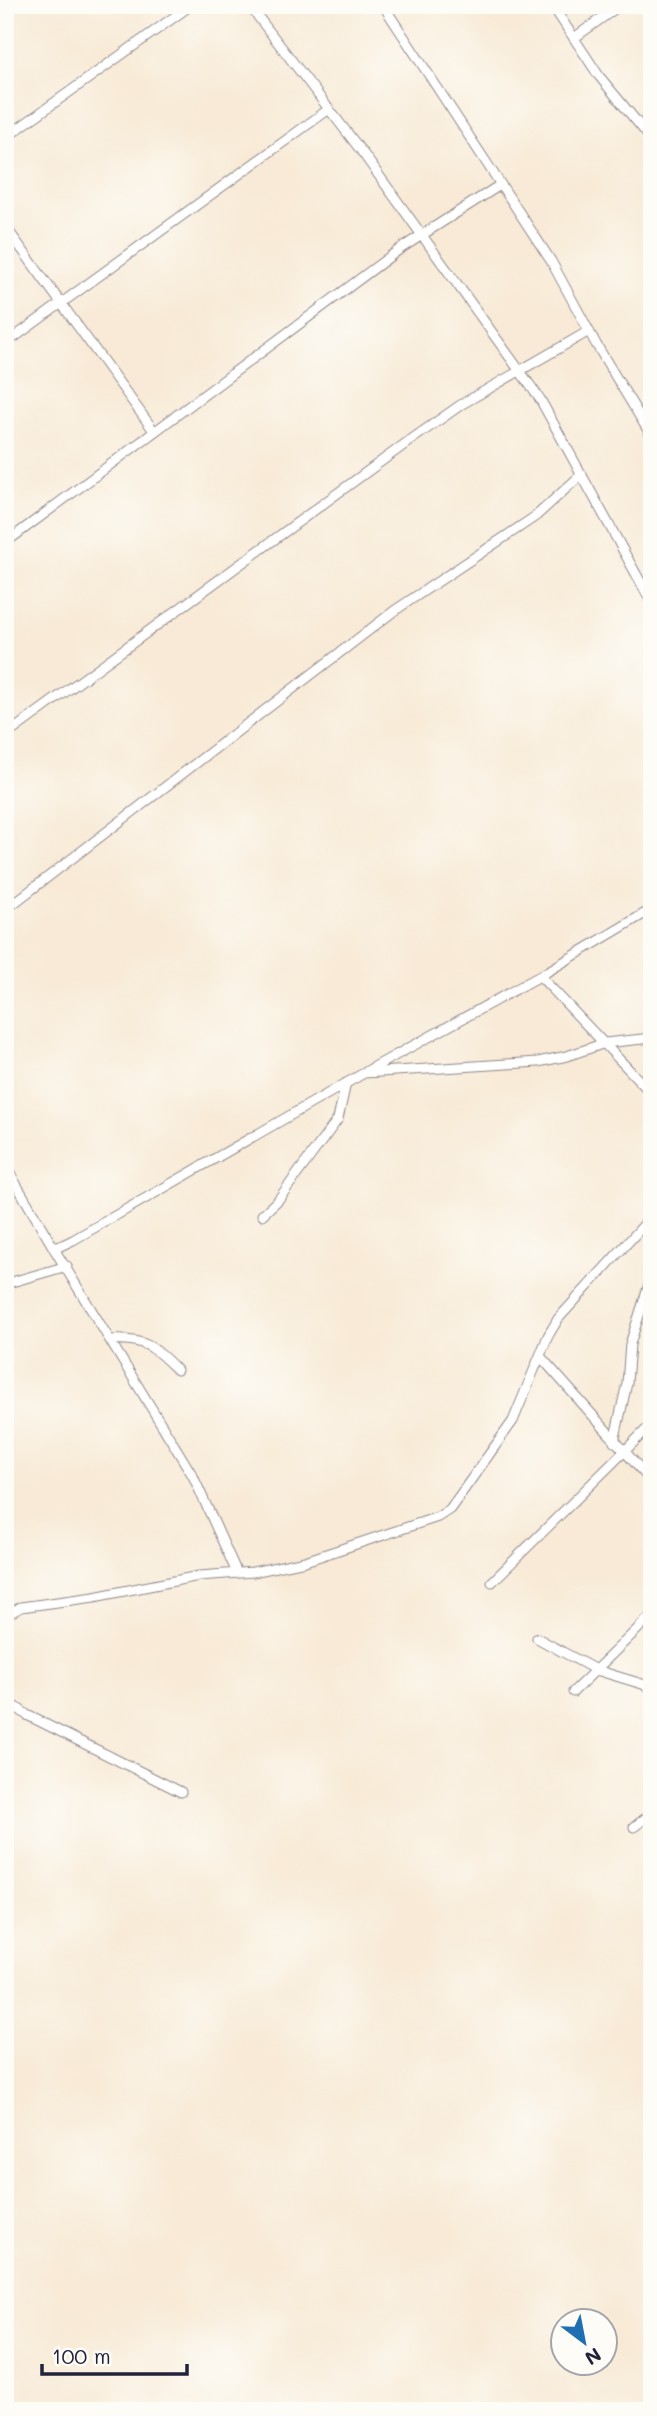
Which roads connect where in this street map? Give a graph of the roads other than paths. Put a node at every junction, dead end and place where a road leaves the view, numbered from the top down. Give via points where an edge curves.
1 (191, 5) edge
2 (249, 5) edge
3 (383, 5) edge
4 (552, 5) edge
5 (620, 5) edge
6 (574, 38) junction
7 (329, 109) junction
8 (5, 138) edge
9 (652, 140) edge
10 (500, 185) junction
11 (5, 226) edge
12 (421, 236) junction
13 (61, 305) junction
14 (589, 331) junction
15 (5, 344) edge
16 (519, 370) junction
17 (154, 431) junction
18 (652, 437) edge
19 (582, 474) junction
20 (5, 543) edge
21 (652, 603) edge
22 (5, 736) edge
23 (652, 909) edge
24 (5, 910) edge
25 (540, 976) junction
26 (652, 1038) edge
27 (605, 1043) junction
28 (364, 1073) junction
29 (346, 1083) junction
30 (652, 1094) edge
31 (5, 1165) edge
32 (262, 1215) dead end
33 (652, 1216) edge
34 (54, 1248) junction
35 (66, 1266) junction
36 (652, 1275) edge
37 (5, 1284) edge
38 (111, 1340) junction
39 (540, 1356) junction
40 (177, 1370) dead end
41 (652, 1424) edge
42 (614, 1442) junction
43 (623, 1452) junction
44 (652, 1482) edge
45 (237, 1573) junction
46 (492, 1582) dead end
47 (652, 1615) edge
48 (5, 1616) edge
49 (537, 1638) dead end
50 (596, 1670) junction
51 (652, 1687) edge
52 (573, 1692) dead end
53 (5, 1699) edge
54 (181, 1792) dead end
55 (652, 1813) edge
56 (634, 1827) dead end

1 - 8 street
2 - 7 street
3 - 10 street
4 - 6 street
5 - 6 street
6 - 9 street via 598,76
7 - 12 street
7 - 13 street
10 - 12 street
10 - 14 street via 551,261
11 - 13 street
12 - 16 street
12 - 17 street
13 - 15 street
13 - 17 street
14 - 16 street
14 - 18 street
16 - 19 street
16 - 22 street via 405,444
17 - 20 street
19 - 21 street
19 - 24 street via 536,516 394,611
23 - 25 street
25 - 27 street
25 - 28 street
26 - 27 street
27 - 28 street via 538,1062
27 - 30 street
28 - 29 street
29 - 32 street via 338,1119
29 - 34 street
31 - 34 street
33 - 39 street via 558,1319
34 - 35 street
35 - 37 street
35 - 38 street
36 - 42 street via 630,1344
38 - 40 street via 145,1343
38 - 45 street via 193,1476
39 - 42 street
39 - 45 street via 513,1420 445,1513 305,1561
41 - 43 street
42 - 43 street
43 - 44 street
43 - 46 street
45 - 48 street via 21,1607
47 - 50 street
49 - 50 street
50 - 51 street
50 - 52 street
53 - 54 street via 27,1715
55 - 56 street

